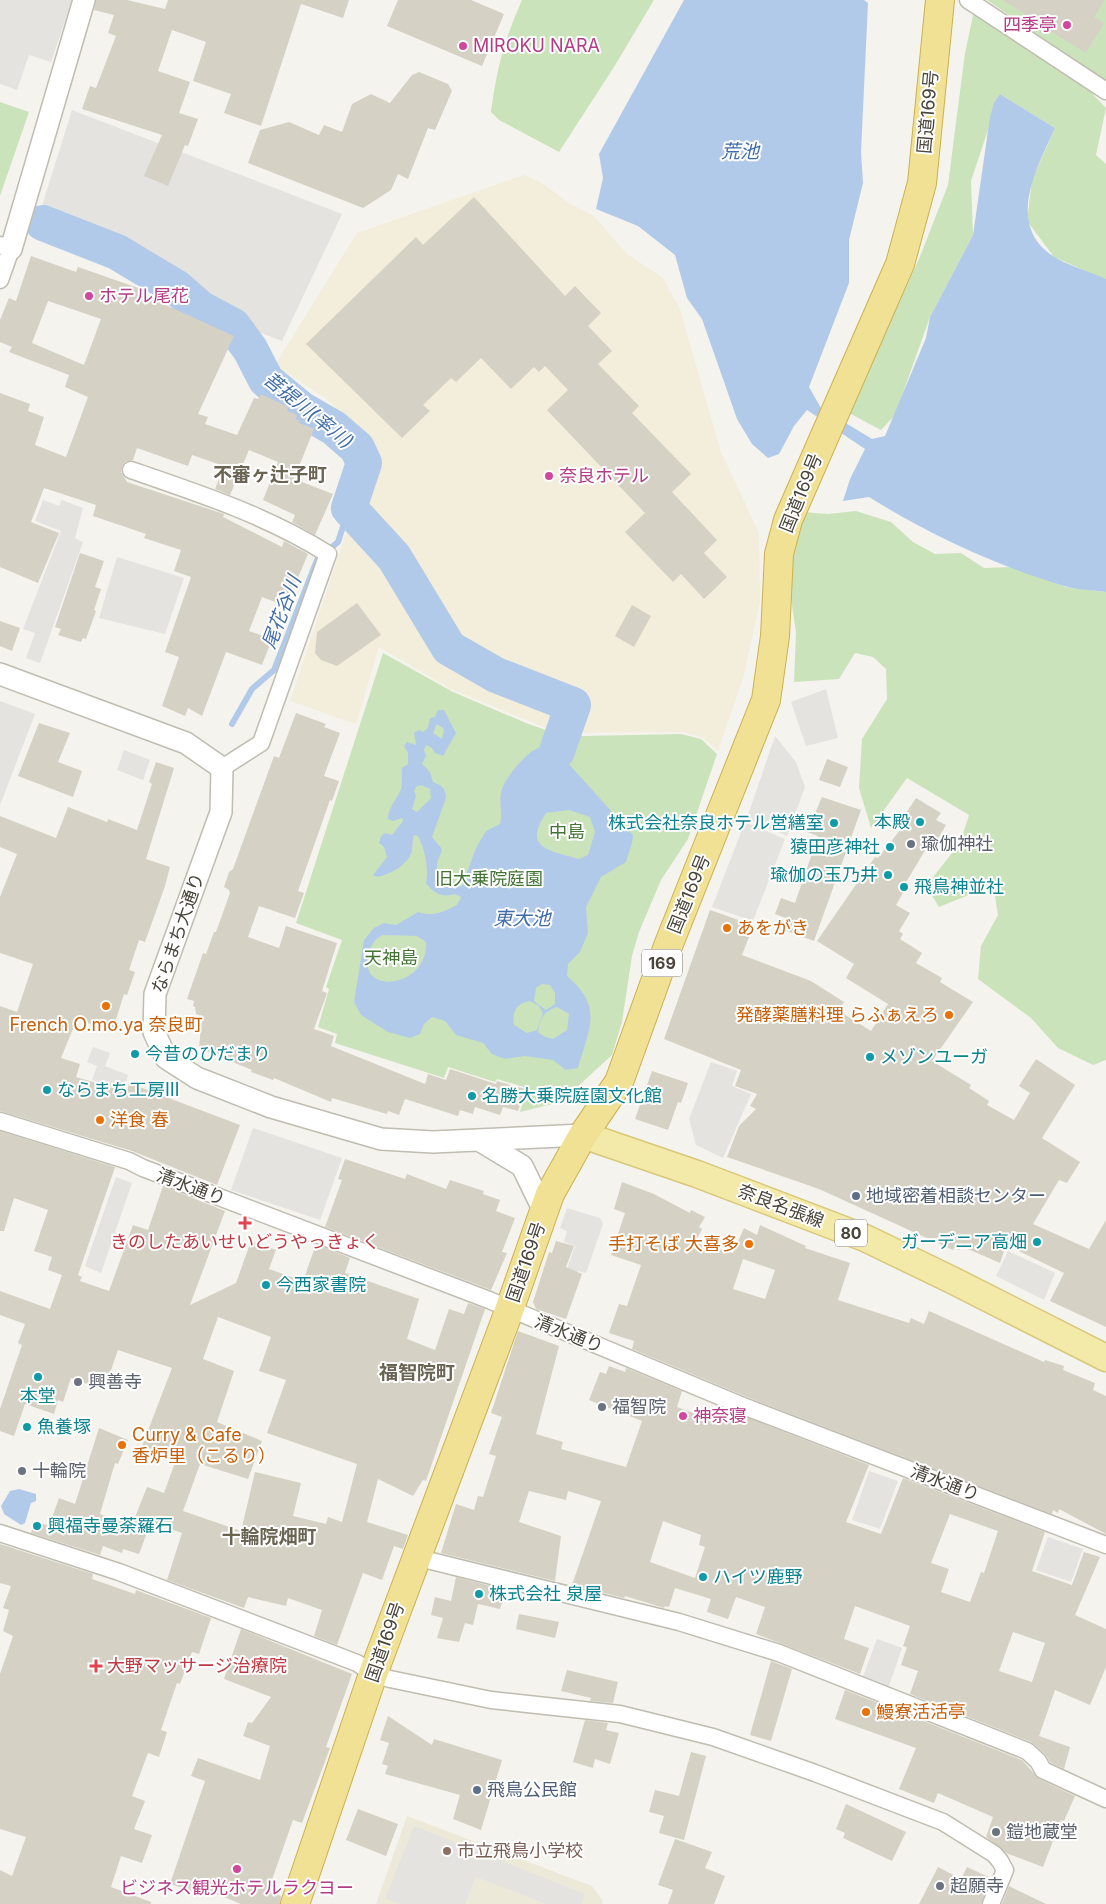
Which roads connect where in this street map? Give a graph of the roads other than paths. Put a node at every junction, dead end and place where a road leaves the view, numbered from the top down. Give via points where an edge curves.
1 (84, 0) edge
2 (940, 0) edge
3 (968, 0) edge
4 (1106, 90) edge
5 (5, 247) edge
6 (0, 280) edge
7 (131, 470) dead end
8 (0, 674) edge
9 (222, 768) junction
10 (0, 1121) edge
11 (583, 1134) junction
12 (479, 1140) junction
13 (544, 1211) junction
14 (510, 1310) junction
15 (1106, 1358) edge
16 (0, 1533) edge
17 (1106, 1545) edge
18 (415, 1558) junction
19 (373, 1674) junction
20 (1106, 1799) edge
21 (295, 1904) edge
22 (991, 1904) edge

1 - 5 street
2 - 11 highway, 国道169号 / 169 via 922,183 900,264 788,520 779,554 775,636 766,700 668,946 619,1082
3 - 4 street
5 - 6 street
7 - 9 street via 198,493 300,536 328,554 261,743
8 - 9 street via 186,743
9 - 12 street, ならまち大通り via 222,812 155,994 154,1032 166,1058 197,1078 271,1107 372,1136 433,1142
10 - 14 street, 清水通り via 129,1161
11 - 12 street, ならまち大通り
11 - 13 highway, 国道169号 / 169
11 - 15 main road, 奈良名張線 / 80 via 864,1238
12 - 13 street via 522,1166
13 - 14 highway, 国道169号 / 169
14 - 17 street, 清水通り via 738,1404
14 - 18 highway, 国道169号 / 169
16 - 19 street via 119,1572 357,1664
18 - 19 highway, 国道169号 / 169
18 - 20 street via 679,1622 779,1653 1027,1752 1043,1770
19 - 21 highway, 国道169号 / 169
19 - 22 street via 491,1700 620,1714 713,1737 815,1773 943,1822 994,1854 1005,1870

